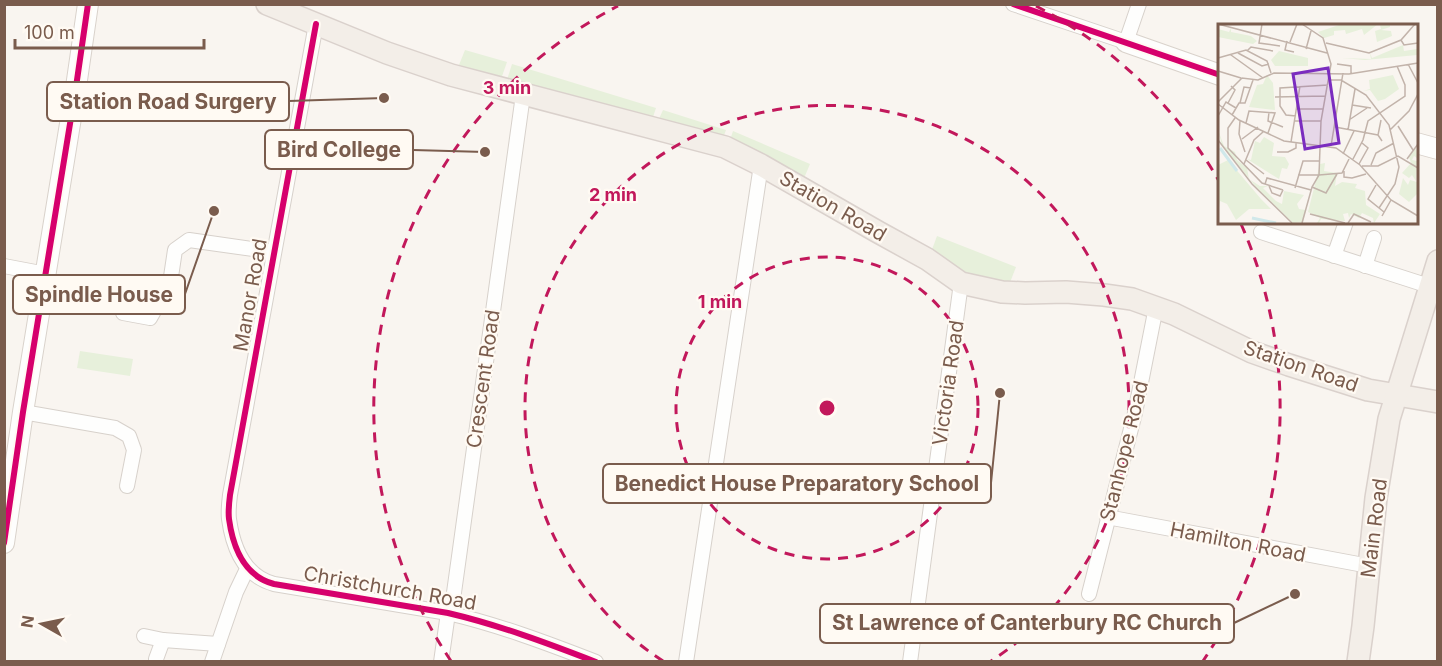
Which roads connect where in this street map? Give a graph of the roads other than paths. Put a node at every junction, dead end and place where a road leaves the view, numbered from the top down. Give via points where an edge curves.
1 (88, 4) edge
2 (267, 4) edge
3 (1013, 4) edge
4 (1139, 4) edge
5 (308, 15) edge
6 (1126, 42) junction
7 (1218, 74) edge
8 (523, 95) junction
9 (1418, 144) edge
10 (1437, 149) edge
11 (761, 165) junction
12 (1345, 224) edge
13 (1261, 232) dead end
14 (1374, 238) dead end
15 (274, 252) junction
16 (1334, 256) junction
17 (1437, 261) edge
18 (4, 266) edge
19 (1365, 266) junction
20 (46, 274) junction
21 (961, 283) junction
22 (1429, 286) junction
23 (1156, 307) junction
24 (123, 314) dead end
25 (1396, 395) junction
26 (1437, 402) edge
27 (23, 412) junction
28 (127, 486) dead end
29 (1107, 518) junction
30 (4, 543) edge
31 (1369, 566) junction
32 (247, 569) junction
33 (1089, 594) dead end
34 (448, 614) junction
35 (144, 636) dead end
36 (163, 640) junction
37 (218, 644) junction
38 (156, 658) dead end
39 (212, 662) edge
40 (441, 662) edge
41 (596, 662) edge
42 (686, 662) edge
43 (910, 662) edge
44 (1358, 662) edge

1 - 20 street
2 - 5 main road, Station Road
3 - 6 street
4 - 6 street
5 - 8 main road, Station Road via 387,53
5 - 15 street, Manor Road
6 - 7 street
8 - 11 main road, Station Road via 725,147
8 - 34 street, Crescent Road
9 - 10 street
11 - 21 main road, Station Road via 927,258
11 - 42 street
12 - 16 street
13 - 16 street
14 - 19 street
15 - 24 street via 189,240 176,250 169,290 150,318
15 - 32 street, Manor Road via 228,517 236,548
16 - 19 street
17 - 22 main road, Main Road
18 - 20 street
19 - 22 street
20 - 27 street
21 - 23 main road, Station Road via 1002,292 1104,295
21 - 43 street, Victoria Road
22 - 25 main road, Main Road
23 - 25 main road, Station Road via 1252,352
23 - 29 street, Stanhope Road via 1135,413
25 - 26 main road, Station Road
25 - 31 main road, Main Road via 1376,498
27 - 28 street via 115,428 129,436 134,450
27 - 30 street
29 - 31 street, Hamilton Road
29 - 33 street, Stanhope Road
31 - 44 main road, Main Road
32 - 34 street, Christchurch Road via 265,582
32 - 37 street
34 - 40 street, Crescent Road
34 - 41 street, Christchurch Road via 502,627
35 - 36 street
36 - 37 street
36 - 38 street
37 - 39 street

